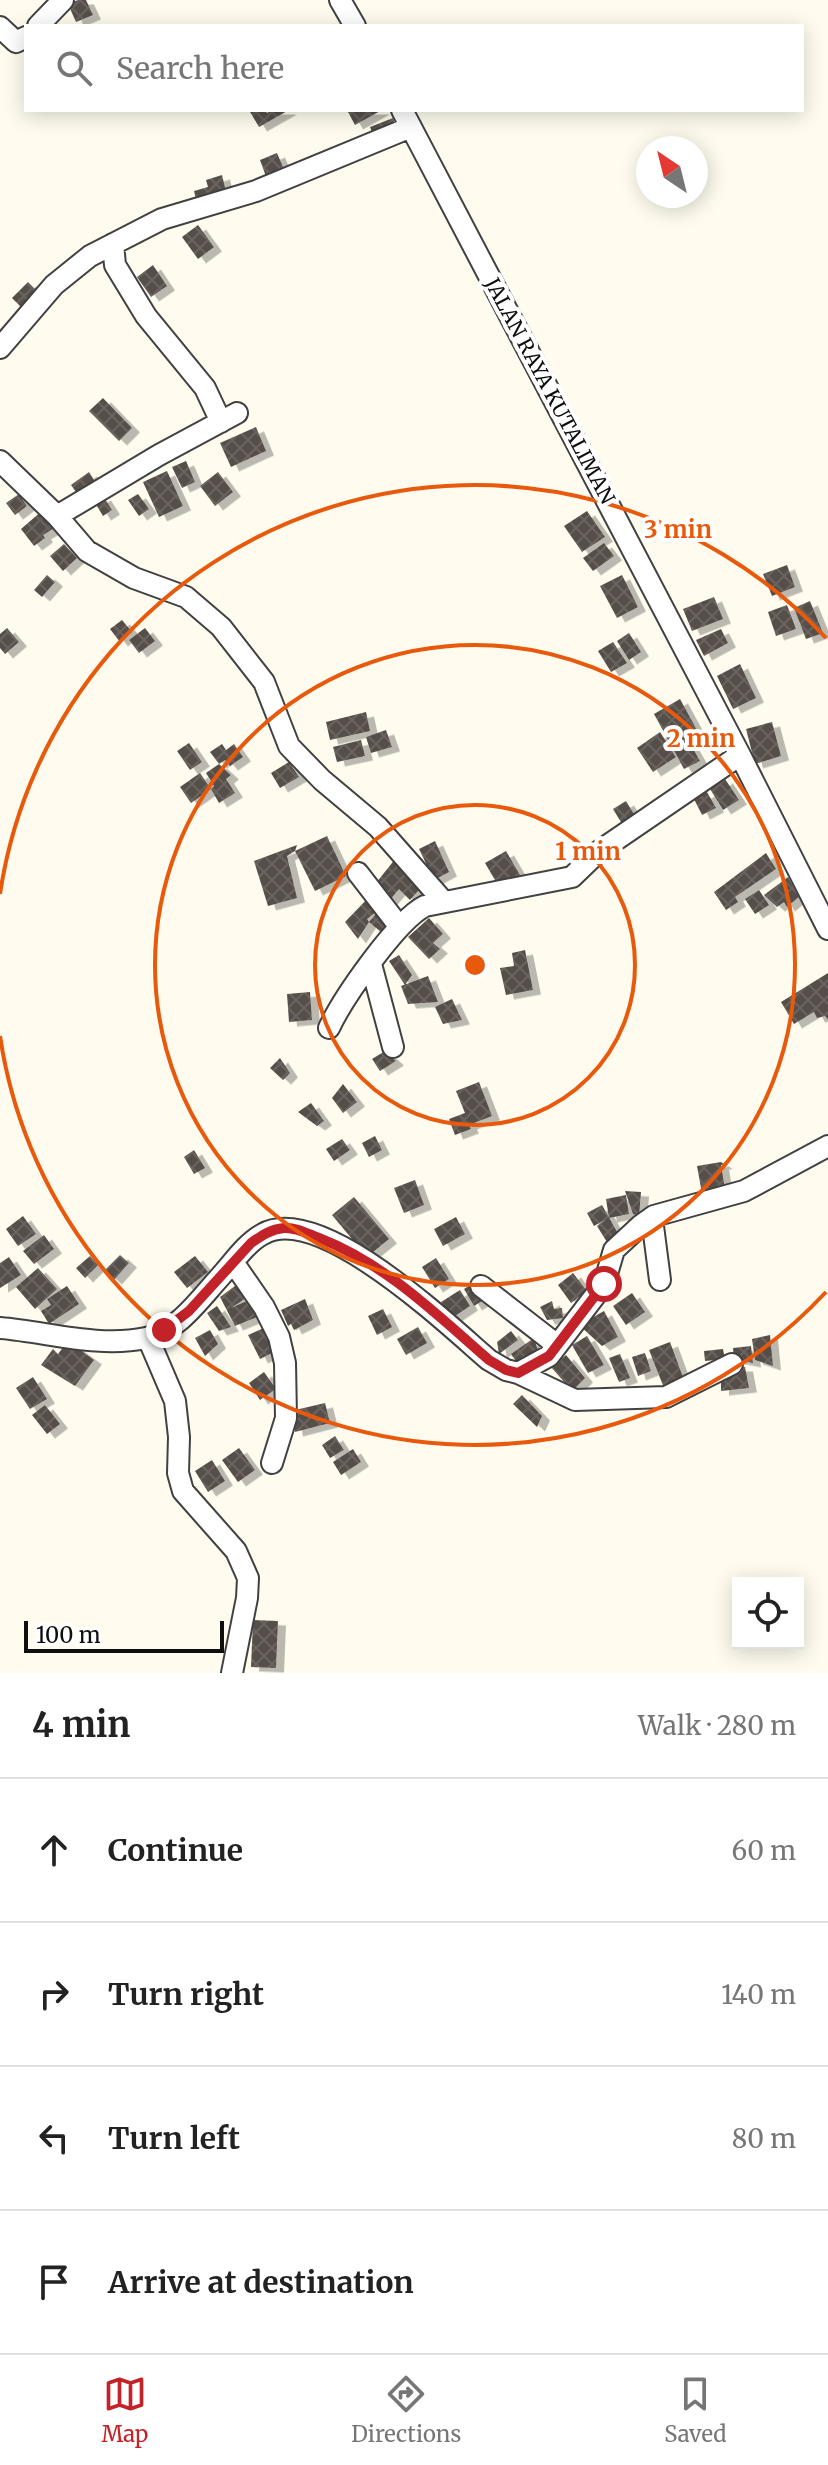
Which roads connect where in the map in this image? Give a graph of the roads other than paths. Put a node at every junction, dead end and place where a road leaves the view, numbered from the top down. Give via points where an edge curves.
1 (63, 0) edge
2 (340, 0) edge
3 (40, 24) edge
4 (354, 24) edge
5 (0, 27) edge
6 (24, 38) edge
7 (406, 119) edge
8 (113, 244) junction
9 (0, 348) edge
10 (2, 467) edge
11 (57, 516) junction
12 (740, 755) junction
13 (358, 873) dead end
14 (444, 902) junction
15 (826, 923) edge
16 (399, 926) junction
17 (371, 964) junction
18 (329, 1028) dead end
19 (393, 1047) dead end
20 (828, 1146) edge
21 (654, 1216) junction
22 (233, 1262) junction
23 (660, 1280) dead end
24 (481, 1286) dead end
25 (0, 1328) edge
26 (148, 1338) junction
27 (557, 1345) junction
28 (732, 1364) dead end
29 (518, 1373) junction
30 (272, 1463) dead end
31 (232, 1673) edge

1 - 3 street
2 - 4 street
5 - 6 street via 16,42
7 - 8 street via 256,191 162,219
7 - 12 street, JALAN RAYA KUTALIMAN
8 - 9 street via 54,285
8 - 11 street via 115,265 146,316 229,418
10 - 11 street
11 - 14 street via 87,551 134,578 186,597 221,627 264,682 289,746 378,827
12 - 14 street via 598,852 572,877
12 - 15 street, JALAN RAYA KUTALIMAN
13 - 16 street
14 - 16 street via 411,913
16 - 17 street
17 - 18 street
17 - 19 street
20 - 21 street via 744,1191
21 - 23 street
21 - 27 street via 614,1250 604,1284
22 - 26 street via 175,1323
22 - 29 street via 272,1231 295,1229 316,1237 387,1273 489,1360
22 - 30 street via 264,1307 285,1363 286,1418
24 - 27 street
25 - 26 street via 97,1342
26 - 31 street via 175,1401 183,1491 236,1551 248,1578
27 - 29 street via 549,1356
28 - 29 street via 666,1397 575,1400

